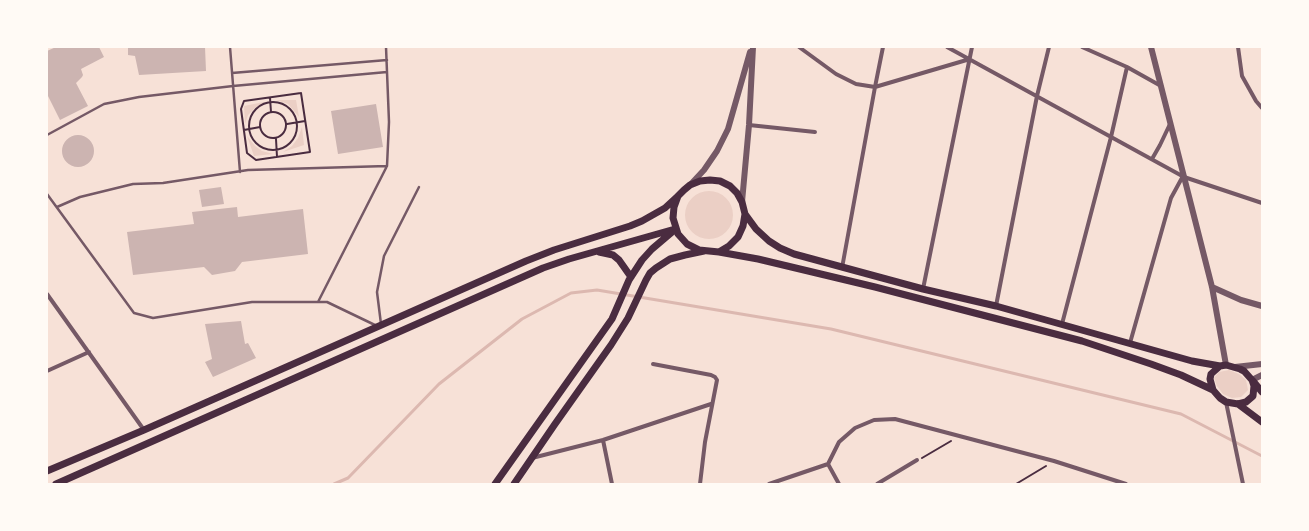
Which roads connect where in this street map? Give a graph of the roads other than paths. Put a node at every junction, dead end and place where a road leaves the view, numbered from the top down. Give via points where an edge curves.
1 (230, 47) edge
2 (386, 47) edge
3 (752, 47) edge
4 (799, 47) edge
5 (883, 47) edge
6 (948, 47) edge
7 (972, 47) edge
8 (1048, 47) edge
9 (1082, 47) edge
10 (1151, 47) edge
11 (1238, 47) edge
12 (970, 59) junction
13 (387, 60) junction
14 (1127, 68) junction
15 (387, 72) junction
16 (232, 73) junction
17 (233, 86) junction
18 (1161, 86) junction
19 (875, 87) junction
20 (1037, 96) junction
21 (1262, 108) edge
22 (1170, 124) junction
23 (749, 126) junction
24 (815, 132) dead end
25 (47, 135) edge
26 (1111, 137) junction
27 (1152, 159) junction
28 (387, 166) junction
29 (240, 172) junction
30 (1183, 177) junction
31 (690, 185) junction
32 (419, 187) dead end
33 (47, 194) edge
34 (678, 196) junction
35 (742, 202) junction
36 (1262, 203) edge
37 (57, 207) junction
38 (745, 214) junction
39 (675, 229) junction
40 (704, 251) junction
41 (597, 252) junction
42 (719, 252) junction
43 (842, 268) junction
44 (630, 278) junction
45 (1212, 287) junction
46 (923, 289) junction
47 (47, 294) edge
48 (318, 302) junction
49 (996, 306) junction
50 (1262, 306) edge
51 (1062, 324) junction
52 (379, 326) junction
53 (1130, 343) junction
54 (89, 352) junction
55 (654, 364) dead end
56 (1262, 364) edge
57 (1223, 365) junction
58 (1235, 367) junction
59 (47, 371) edge
60 (1262, 374) edge
61 (1252, 380) junction
62 (1213, 390) junction
63 (1262, 392) edge
64 (1226, 402) junction
65 (712, 404) junction
66 (1238, 404) junction
67 (1262, 422) edge
68 (144, 430) junction
69 (602, 440) junction
70 (150, 443) junction
71 (532, 458) junction
72 (917, 460) road end
73 (828, 464) junction
74 (47, 471) edge
75 (56, 484) edge
76 (495, 484) edge
77 (514, 484) edge
78 (612, 484) edge
79 (700, 484) edge
80 (769, 484) edge
81 (839, 484) edge
82 (877, 484) edge
83 (1126, 484) edge
84 (1243, 484) edge

1 - 16 lane
2 - 13 lane
3 - 23 street
3 - 31 street via 728,129 718,151
4 - 19 street via 836,74 856,84
5 - 19 street
6 - 12 street
7 - 12 street
8 - 20 street
9 - 14 street
10 - 18 street
11 - 21 street via 1242,76
12 - 19 street
12 - 20 street
12 - 46 street
13 - 15 lane
13 - 16 lane
14 - 18 street
14 - 26 street
15 - 17 lane
15 - 28 lane
16 - 17 lane
17 - 25 lane via 139,97 104,104
17 - 29 lane
18 - 22 street
19 - 43 street
20 - 26 street
20 - 49 street
22 - 27 street
22 - 30 street
23 - 24 street
23 - 35 street
26 - 27 street
26 - 51 street
27 - 30 street
28 - 29 lane
28 - 48 lane
29 - 37 lane via 163,183 133,184 80,197
30 - 36 street
30 - 45 street
30 - 53 street via 1171,198
31 - 34 main road
31 - 35 main road via 705,180 720,181 730,186
32 - 52 lane via 384,256 377,292
33 - 37 lane
34 - 39 main road via 673,212
34 - 52 main road via 653,216 526,261
35 - 38 main road
37 - 48 lane via 134,313 153,318 252,302
38 - 42 main road via 738,237
38 - 43 main road via 756,229 780,248
39 - 40 main road via 687,244
39 - 41 main road
39 - 44 main road via 647,253
40 - 42 main road
40 - 71 main road via 670,260 656,268 646,280 628,318
41 - 44 main road via 613,255
41 - 70 main road via 569,259 522,277
42 - 62 main road via 875,287 1082,341 1181,375
43 - 46 main road
44 - 76 main road via 612,319
45 - 50 street
45 - 57 street
46 - 49 main road
47 - 54 street
48 - 52 lane via 327,302
49 - 51 main road
51 - 53 main road
52 - 68 main road
53 - 57 main road via 1192,361
54 - 59 street
54 - 68 street
55 - 65 street via 715,376 717,380
56 - 58 street
57 - 58 main road
57 - 62 main road via 1211,374
58 - 61 main road via 1244,371
60 - 61 street
61 - 63 main road
61 - 66 main road via 1253,396
62 - 64 main road
64 - 66 main road
64 - 84 street
65 - 69 street
65 - 79 street
66 - 67 main road
68 - 70 main road
68 - 74 main road
69 - 71 street
69 - 78 street
70 - 75 main road
71 - 77 main road
72 - 82 street
73 - 80 street
73 - 81 street
73 - 83 street via 839,442 855,428 874,420 895,419 1054,461

